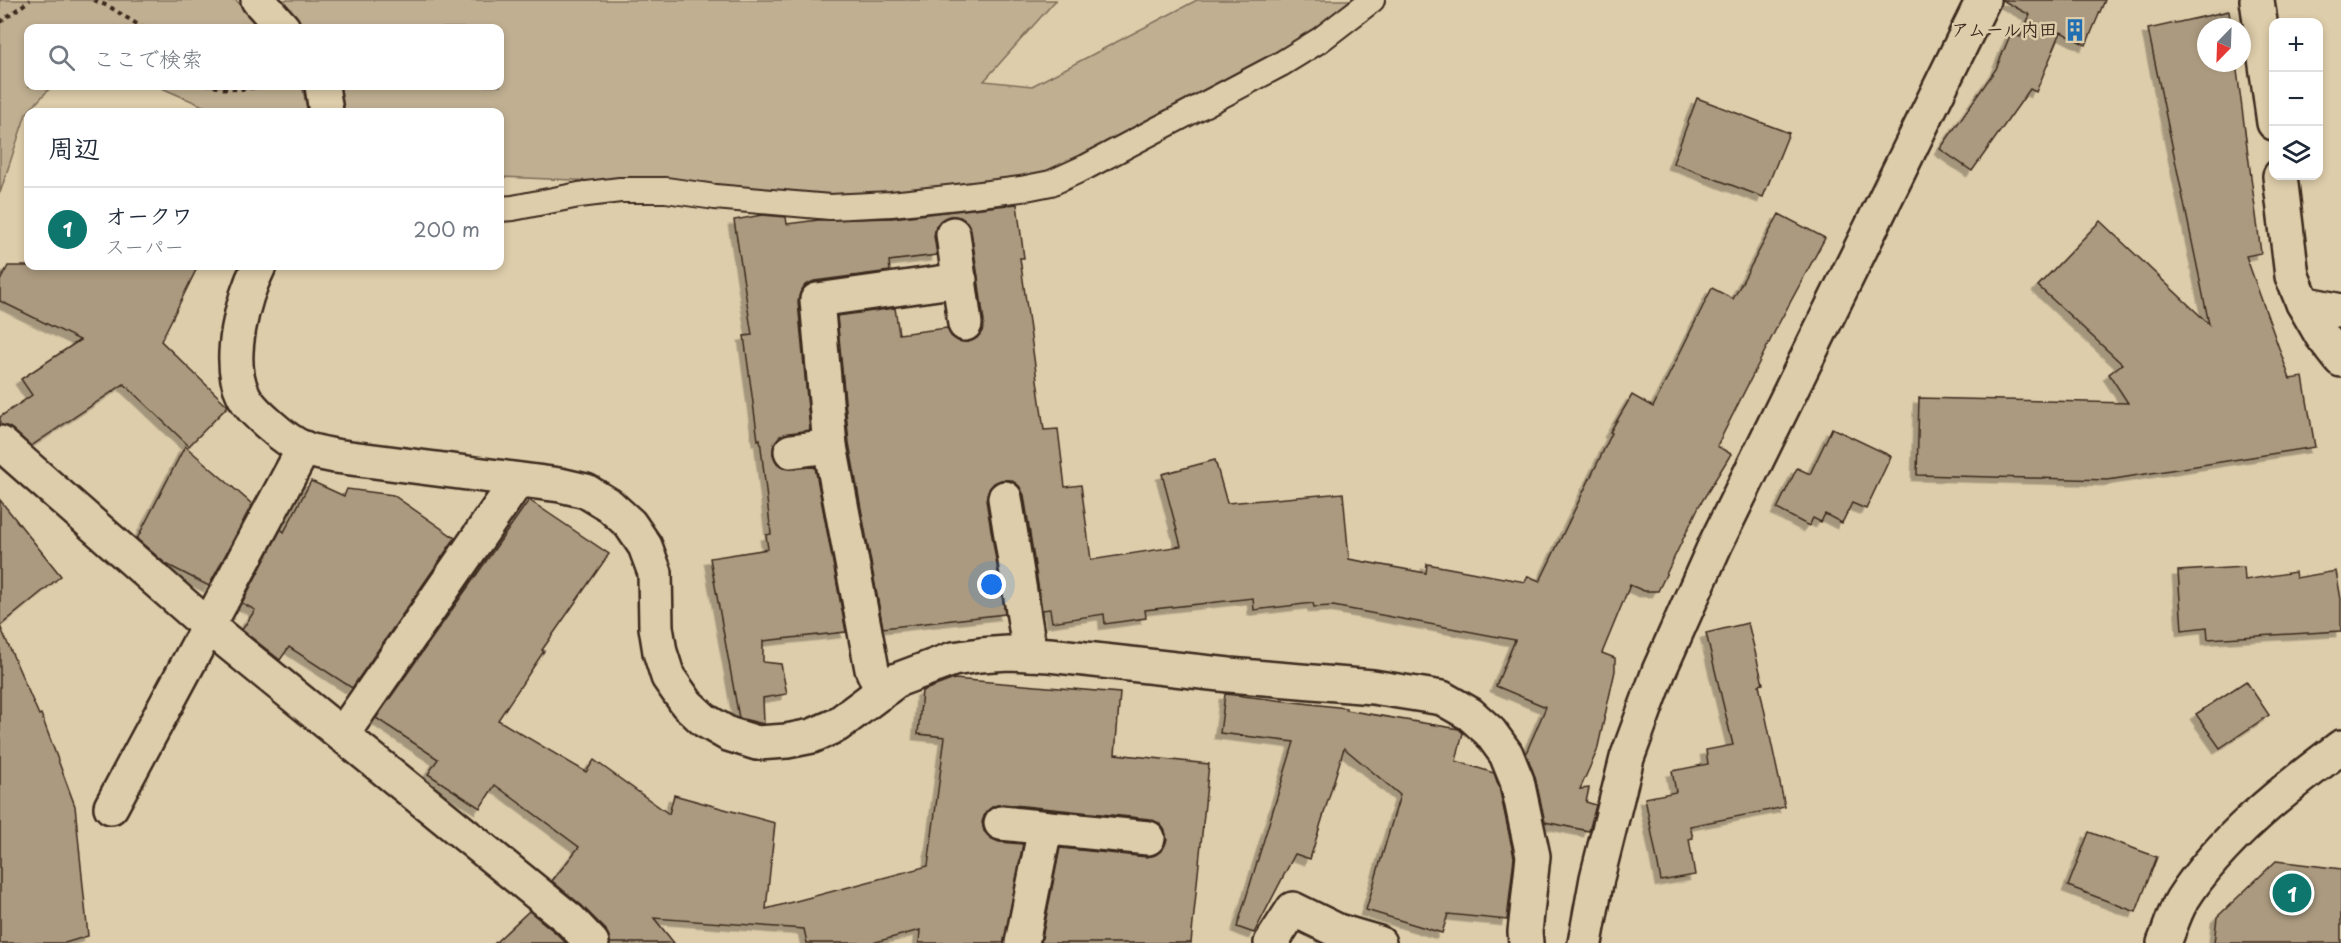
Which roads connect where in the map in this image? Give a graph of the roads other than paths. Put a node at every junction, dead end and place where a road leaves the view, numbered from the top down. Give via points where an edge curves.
1 (258, 0) edge
2 (1372, 0) edge
3 (1983, 0) edge
4 (2257, 0) edge
5 (279, 24) edge
6 (2269, 87) edge
7 (323, 90) edge
8 (325, 108) edge
9 (2280, 180) edge
10 (504, 209) edge
11 (953, 234) dead end
12 (258, 270) edge
13 (960, 280) junction
14 (2303, 303) junction
15 (2341, 310) edge
16 (965, 324) dead end
17 (2341, 360) edge
18 (0, 443) edge
19 (830, 446) junction
20 (304, 448) junction
21 (791, 451) dead end
22 (518, 480) junction
23 (1005, 498) dead end
24 (208, 626) junction
25 (1030, 654) junction
26 (882, 692) junction
27 (342, 735) junction
28 (2341, 747) edge
29 (111, 807) dead end
30 (1001, 823) dead end
31 (1045, 828) junction
32 (1148, 838) dead end
33 (592, 943) edge
34 (1022, 943) edge
35 (1271, 943) edge
36 (1379, 943) edge
37 (1526, 943) edge
38 (1585, 943) edge
39 (2164, 943) edge

1 - 5 street
2 - 10 lane via 1281,64 1051,183 968,196 830,207 666,189 620,190
3 - 38 street via 1716,543 1659,671 1627,758
4 - 6 street
7 - 8 street
9 - 14 street via 2292,276
11 - 13 street
12 - 20 street via 239,325 235,360 242,393 258,415
13 - 16 street
13 - 19 street via 817,300
14 - 15 street
14 - 17 street
18 - 24 street
19 - 21 street
19 - 26 street via 872,669
20 - 22 street via 335,456
20 - 24 street
22 - 26 street via 586,491 609,504 630,524 645,546 655,573 656,627 668,677 687,704 728,734 757,743 812,736 837,725
22 - 27 street
23 - 25 street
24 - 27 street
24 - 29 street
25 - 26 street via 953,659 897,680
25 - 37 street via 1373,687 1442,698 1470,714 1506,754 1517,781 1533,856
27 - 33 street via 569,919
28 - 39 street via 2303,775 2211,860 2181,902
30 - 31 street
31 - 32 street
31 - 34 street
35 - 36 street via 1293,909 1338,931

